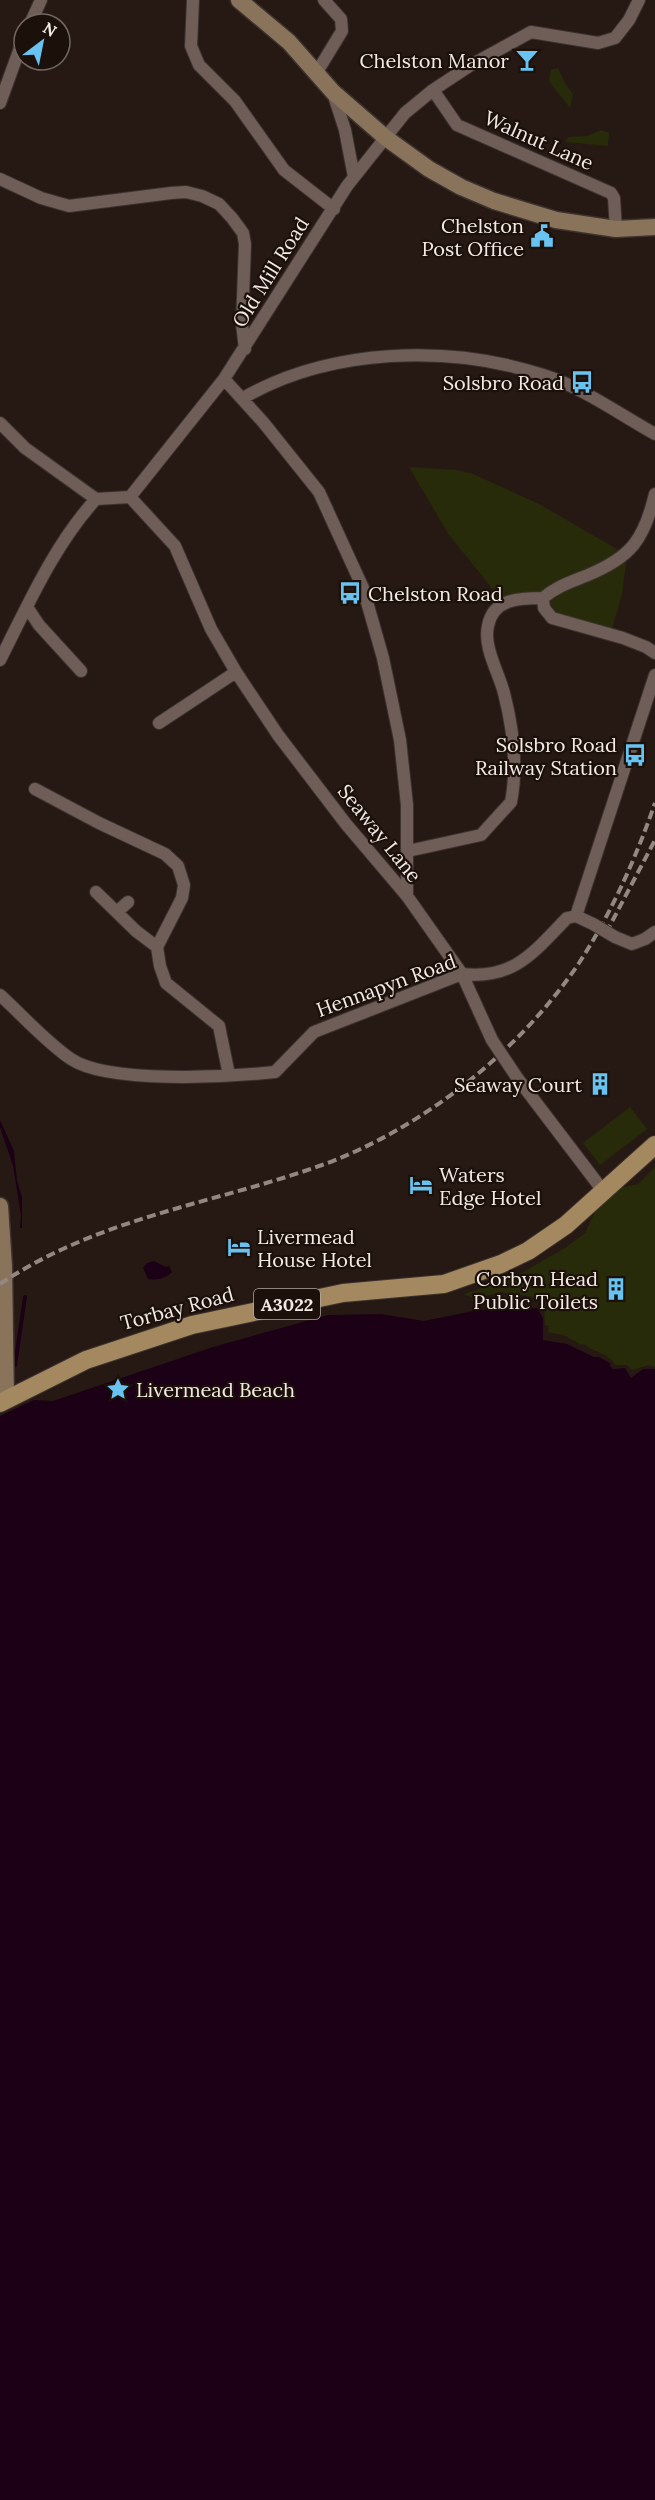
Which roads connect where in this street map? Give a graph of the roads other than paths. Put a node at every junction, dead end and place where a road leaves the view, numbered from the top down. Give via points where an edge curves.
1 (193, 0) edge
2 (239, 0) edge
3 (324, 0) edge
4 (639, 0) edge
5 (12, 70) edge
6 (317, 72) junction
7 (433, 90) junction
8 (333, 92) junction
9 (0, 103) edge
10 (386, 138) junction
11 (354, 177) junction
12 (0, 179) edge
13 (334, 209) junction
14 (655, 227) edge
15 (616, 229) junction
16 (245, 349) junction
17 (224, 379) junction
18 (243, 398) junction
19 (0, 423) edge
20 (655, 434) edge
21 (655, 494) edge
22 (130, 497) junction
23 (96, 499) junction
24 (543, 598) junction
25 (27, 607) junction
26 (655, 653) edge
27 (0, 660) edge
28 (81, 672) dead end
29 (236, 672) junction
30 (655, 675) edge
31 (159, 723) dead end
32 (35, 789) dead end
33 (408, 851) junction
34 (96, 892) dead end
35 (407, 896) junction
36 (128, 902) dead end
37 (117, 912) junction
38 (576, 916) junction
39 (655, 932) edge
40 (157, 947) junction
41 (462, 974) junction
42 (0, 994) edge
43 (229, 1075) junction
44 (655, 1145) edge
45 (604, 1192) junction
46 (0, 1206) edge
47 (3, 1395) edge

1 - 13 street via 191,46 199,65 235,101 284,170
2 - 6 street via 289,42
3 - 6 street via 341,19 342,31
4 - 7 street, Old Mill Road via 615,38 598,43 531,32
5 - 9 street
6 - 8 street
7 - 10 street, Old Mill Road via 405,113
7 - 15 street, Walnut Lane via 457,125 611,193
8 - 10 street
8 - 11 street
10 - 11 street, Old Mill Road
10 - 15 street via 429,170 494,201 556,220
11 - 13 street, Old Mill Road
12 - 16 street via 69,206 186,192 219,204 243,233 245,244
13 - 16 street, Old Mill Road
14 - 15 street
16 - 17 street, Old Mill Road
17 - 18 street
17 - 22 street, Old Mill Road
18 - 20 street via 262,387 361,358 452,355 543,375
18 - 33 street via 320,492 363,588 393,698 405,780
19 - 23 street via 25,448
21 - 24 street via 651,512 627,555 557,586
22 - 23 street
22 - 29 street, Seaway Lane via 175,546 211,629
23 - 25 street via 47,568
24 - 26 street via 544,608 552,618 623,638
24 - 33 street via 514,599 501,604 488,626 513,735 511,802 481,834
25 - 27 street
25 - 28 street
29 - 31 street
29 - 35 street, Seaway Lane via 278,735
30 - 38 street
32 - 40 street via 165,854 178,866 182,898
33 - 35 street
34 - 37 street
35 - 41 street, Seaway Lane
36 - 37 street
37 - 40 street
38 - 39 street, bridge via 632,944
38 - 41 street, Hennapyn Road via 567,918 528,959 500,974
40 - 43 street via 166,982 219,1026
41 - 43 street, Hennapyn Road via 314,1032 274,1072
41 - 45 street, Seaway Lane, bridge via 492,1040
42 - 43 street, Hennapyn Road via 72,1060 103,1072
44 - 45 main road, Torbay Road / A3022
45 - 47 main road, Torbay Road / A3022 via 544,1241 473,1275 429,1286 342,1293 192,1325 86,1360
46 - 47 street via 4,1266

